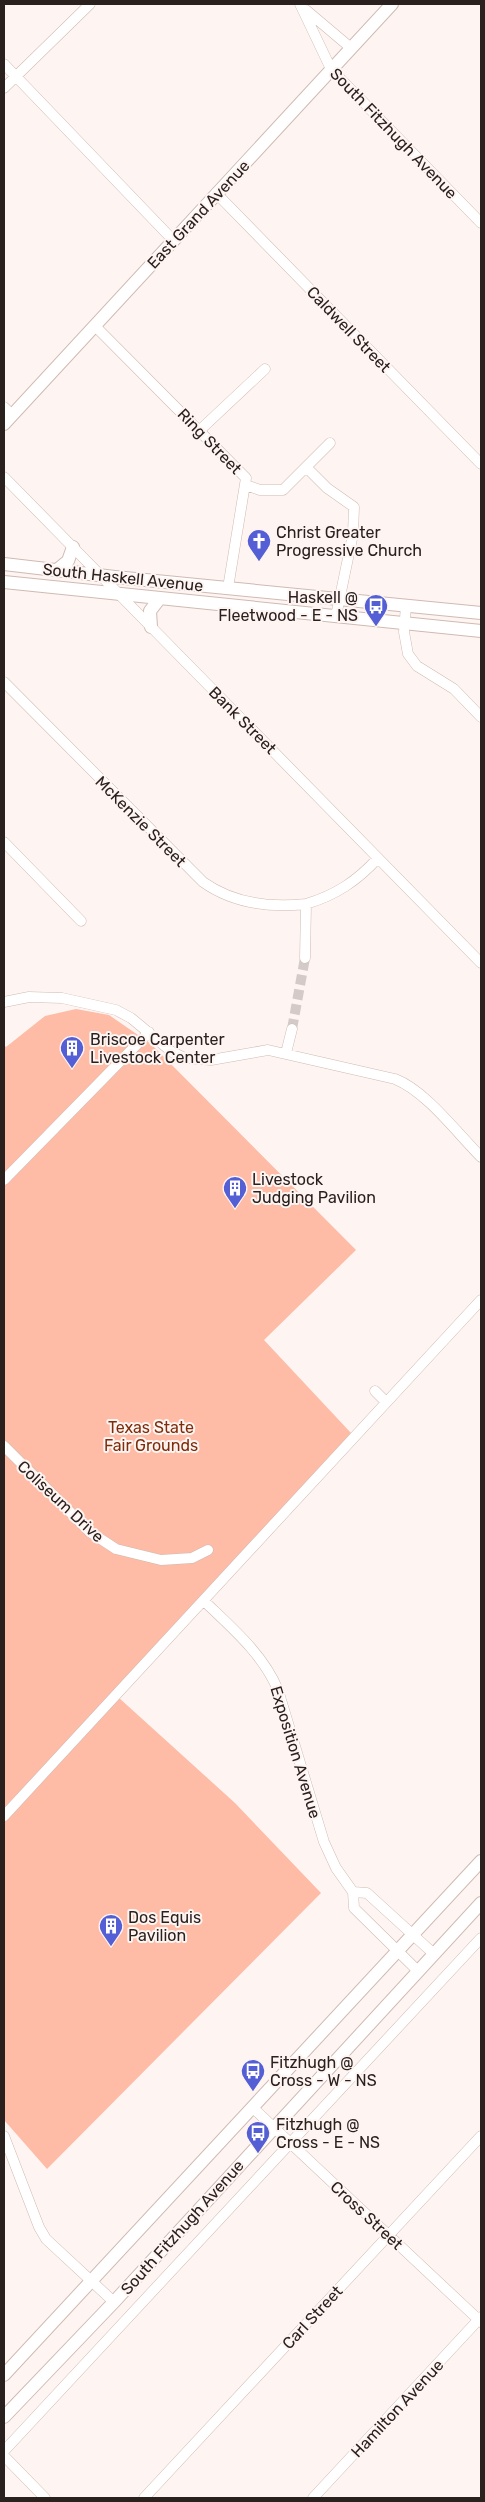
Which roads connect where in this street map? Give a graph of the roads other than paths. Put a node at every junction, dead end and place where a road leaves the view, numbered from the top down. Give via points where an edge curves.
1 (90, 4) edge
2 (392, 4) edge
3 (302, 6) edge
4 (351, 48) junction
5 (4, 64) edge
6 (331, 69) junction
7 (16, 76) junction
8 (4, 88) edge
9 (216, 193) junction
10 (481, 224) edge
11 (172, 239) junction
12 (95, 326) junction
13 (264, 369) dead end
14 (6, 415) edge
15 (200, 430) junction
16 (330, 443) dead end
17 (481, 464) edge
18 (306, 466) junction
19 (4, 477) edge
20 (246, 485) junction
21 (73, 547) junction
22 (4, 564) edge
23 (57, 570) junction
24 (101, 576) junction
25 (4, 582) edge
26 (228, 588) junction
27 (119, 594) junction
28 (160, 598) junction
29 (339, 598) junction
30 (406, 605) junction
31 (481, 613) edge
32 (336, 616) junction
33 (404, 623) junction
34 (151, 627) junction
35 (481, 631) edge
36 (4, 682) edge
37 (481, 717) edge
38 (4, 842) edge
39 (378, 858) junction
40 (306, 904) junction
41 (81, 920) dead end
42 (305, 958) tunnel mouth
43 (481, 963) edge
44 (4, 1002) edge
45 (292, 1029) tunnel mouth
46 (149, 1032) junction
47 (286, 1053) junction
48 (481, 1156) edge
49 (4, 1180) edge
50 (481, 1300) edge
51 (374, 1391) dead end
52 (386, 1402) junction
53 (4, 1446) edge
54 (208, 1550) dead end
55 (204, 1601) junction
56 (4, 1816) edge
57 (481, 1861) edge
58 (353, 1892) junction
59 (481, 1903) edge
60 (413, 1935) junction
61 (481, 1938) edge
62 (398, 1952) junction
63 (434, 1954) junction
64 (418, 1971) junction
65 (254, 2108) junction
66 (274, 2127) junction
67 (4, 2136) edge
68 (481, 2136) edge
69 (290, 2142) junction
70 (389, 2235) junction
71 (91, 2281) junction
72 (114, 2302) junction
73 (481, 2319) edge
74 (4, 2375) edge
75 (4, 2418) edge
76 (4, 2451) edge
77 (4, 2456) edge
78 (45, 2498) edge
79 (144, 2498) edge
80 (313, 2498) edge

1 - 7 street
2 - 4 main road, East Grand Avenue
3 - 4 street, South Fitzhugh Avenue
3 - 6 street, South Fitzhugh Avenue
4 - 6 main road, East Grand Avenue
5 - 7 street
6 - 9 main road, East Grand Avenue
6 - 10 street, South Fitzhugh Avenue
7 - 8 street
7 - 11 street
9 - 11 main road, East Grand Avenue
9 - 17 street, Caldwell Street
11 - 12 main road, East Grand Avenue
12 - 14 main road, East Grand Avenue
12 - 15 street, Ring Street
13 - 15 street
15 - 20 street, Ring Street via 246,478
16 - 18 street
18 - 20 street via 283,490 260,490
18 - 29 street via 327,488 354,507 353,534
19 - 21 street, Bank Street
20 - 26 street, Ring Street
21 - 23 main road via 68,560
21 - 24 street, Bank Street
22 - 23 main road, South Haskell Avenue
23 - 24 main road, South Haskell Avenue
24 - 26 main road, South Haskell Avenue
24 - 27 street, Bank Street
25 - 27 main road, South Haskell Avenue
26 - 29 main road, South Haskell Avenue
27 - 28 main road, South Haskell Avenue
27 - 34 street, Bank Street
28 - 32 main road, South Haskell Avenue
28 - 34 main road via 150,612
29 - 30 main road, South Haskell Avenue
29 - 32 street
30 - 31 main road, South Haskell Avenue
30 - 33 street
32 - 33 main road, South Haskell Avenue
33 - 35 main road, South Haskell Avenue
33 - 37 street via 408,654 417,666 454,689
34 - 39 street, Bank Street
36 - 40 street, McKenzie Street via 192,873 209,886 232,898 267,906
38 - 41 street
39 - 40 street, McKenzie Street via 346,888
39 - 43 street, Bank Street
40 - 42 street
44 - 46 street via 29,997 98,1004 130,1017
45 - 47 street
46 - 47 street via 184,1058 212,1060 268,1050
46 - 49 street
47 - 48 street via 404,1083
50 - 52 street
51 - 52 street
52 - 55 street
53 - 54 street, Coliseum Drive via 90,1532 116,1549 161,1560 192,1558
55 - 56 street
55 - 58 street, Exposition Avenue via 269,1670 324,1842 336,1868
57 - 60 main road, South Fitzhugh Avenue
58 - 60 street via 367,1893
58 - 62 street, Exposition Avenue via 354,1908
59 - 63 main road, South Fitzhugh Avenue
60 - 62 main road, South Fitzhugh Avenue
60 - 63 street
61 - 69 street, South Fitzhugh Avenue
62 - 64 street, Exposition Avenue
62 - 65 main road, South Fitzhugh Avenue
63 - 64 main road, South Fitzhugh Avenue
64 - 66 main road, South Fitzhugh Avenue
65 - 66 street, Cross Street
65 - 71 main road, South Fitzhugh Avenue
66 - 69 street, Cross Street
66 - 72 main road, South Fitzhugh Avenue
67 - 71 street via 46,2239
68 - 70 street, Carl Street
69 - 70 street, Cross Street
69 - 76 street, South Fitzhugh Avenue
70 - 73 street, Cross Street
70 - 79 street, Carl Street
71 - 72 street
71 - 74 main road, South Fitzhugh Avenue
72 - 75 main road, South Fitzhugh Avenue
73 - 80 street, Hamilton Avenue
77 - 78 street

